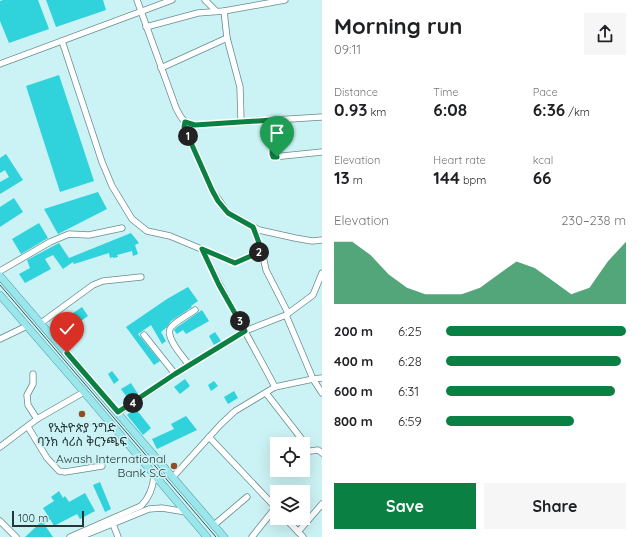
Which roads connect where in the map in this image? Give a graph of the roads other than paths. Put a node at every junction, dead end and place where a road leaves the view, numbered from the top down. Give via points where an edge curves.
1 (136, 0) edge
2 (172, 0) edge
3 (205, 0) edge
4 (286, 0) edge
5 (215, 10) junction
6 (224, 11) junction
7 (142, 12) junction
8 (146, 27) junction
9 (227, 38) junction
10 (62, 41) junction
11 (0, 64) edge
12 (161, 68) junction
13 (322, 116) edge
14 (273, 120) junction
15 (242, 121) junction
16 (185, 122) junction
17 (322, 152) edge
18 (253, 227) junction
19 (122, 228) dead end
20 (322, 240) edge
21 (202, 249) junction
22 (262, 251) junction
23 (0, 271) edge
24 (322, 273) edge
25 (0, 276) edge
26 (141, 277) dead end
27 (0, 295) edge
28 (195, 310) dead end
29 (287, 314) junction
30 (41, 323) junction
31 (27, 326) junction
32 (245, 331) junction
33 (144, 335) dead end
34 (0, 339) edge
35 (189, 365) junction
36 (33, 374) dead end
37 (175, 374) junction
38 (322, 378) edge
39 (313, 379) junction
40 (275, 387) junction
41 (84, 392) junction
42 (266, 393) junction
43 (322, 393) edge
44 (118, 412) junction
45 (37, 419) junction
46 (28, 427) junction
47 (209, 437) junction
48 (300, 437) edge
49 (0, 447) edge
50 (310, 451) edge
51 (322, 453) edge
52 (102, 466) dead end
53 (154, 476) junction
54 (173, 477) junction
55 (247, 497) dead end
56 (270, 502) edge
57 (322, 504) edge
58 (186, 512) junction
59 (270, 515) edge
60 (0, 521) edge
61 (113, 524) junction
62 (105, 525) junction
63 (214, 525) junction
64 (292, 525) edge
65 (298, 532) junction
66 (204, 536) edge
67 (16, 537) edge
68 (70, 537) edge
69 (80, 537) edge
70 (118, 537) edge
71 (224, 537) edge
72 (252, 537) edge
73 (303, 537) edge

1 - 7 street
2 - 7 street
3 - 5 street
4 - 6 street
5 - 6 street
5 - 8 street
6 - 9 street
7 - 8 street
7 - 10 street
8 - 12 street
9 - 12 street
9 - 15 street via 240,87
10 - 11 street
10 - 21 street via 102,162 112,186 132,219 147,231 170,236
12 - 16 street via 176,108
13 - 14 street
14 - 15 street
14 - 17 street via 273,157
15 - 16 street via 195,125
16 - 18 street via 184,127 218,201 228,213
18 - 20 street via 278,236
18 - 22 street
19 - 23 street via 90,235 69,234
21 - 22 street via 235,263
21 - 32 street
22 - 29 street via 269,277
24 - 29 street via 313,295
25 - 30 main road
26 - 30 street via 103,281 93,285
27 - 31 main road
28 - 35 street via 174,325 169,335
29 - 32 street
29 - 39 street
30 - 44 main road
31 - 34 street
31 - 41 main road
32 - 35 street
32 - 40 street
33 - 37 street
35 - 37 street
36 - 45 street via 33,384 27,395 28,405
37 - 44 street
38 - 39 street
39 - 40 street
39 - 43 street
40 - 42 street
41 - 45 street
41 - 53 main road
42 - 47 street via 235,411
42 - 48 street
44 - 54 main road
45 - 46 street
46 - 49 street
46 - 52 street via 47,458 59,471
47 - 54 street
47 - 56 street
50 - 51 street via 318,450
53 - 58 main road
53 - 62 street via 147,500 141,506
54 - 63 main road
55 - 63 street
57 - 65 street
58 - 61 street via 162,508 148,509
58 - 66 main road
59 - 72 street
60 - 67 street
61 - 62 street
61 - 70 street
62 - 68 street
62 - 69 street
63 - 71 main road
64 - 65 street
65 - 73 street

